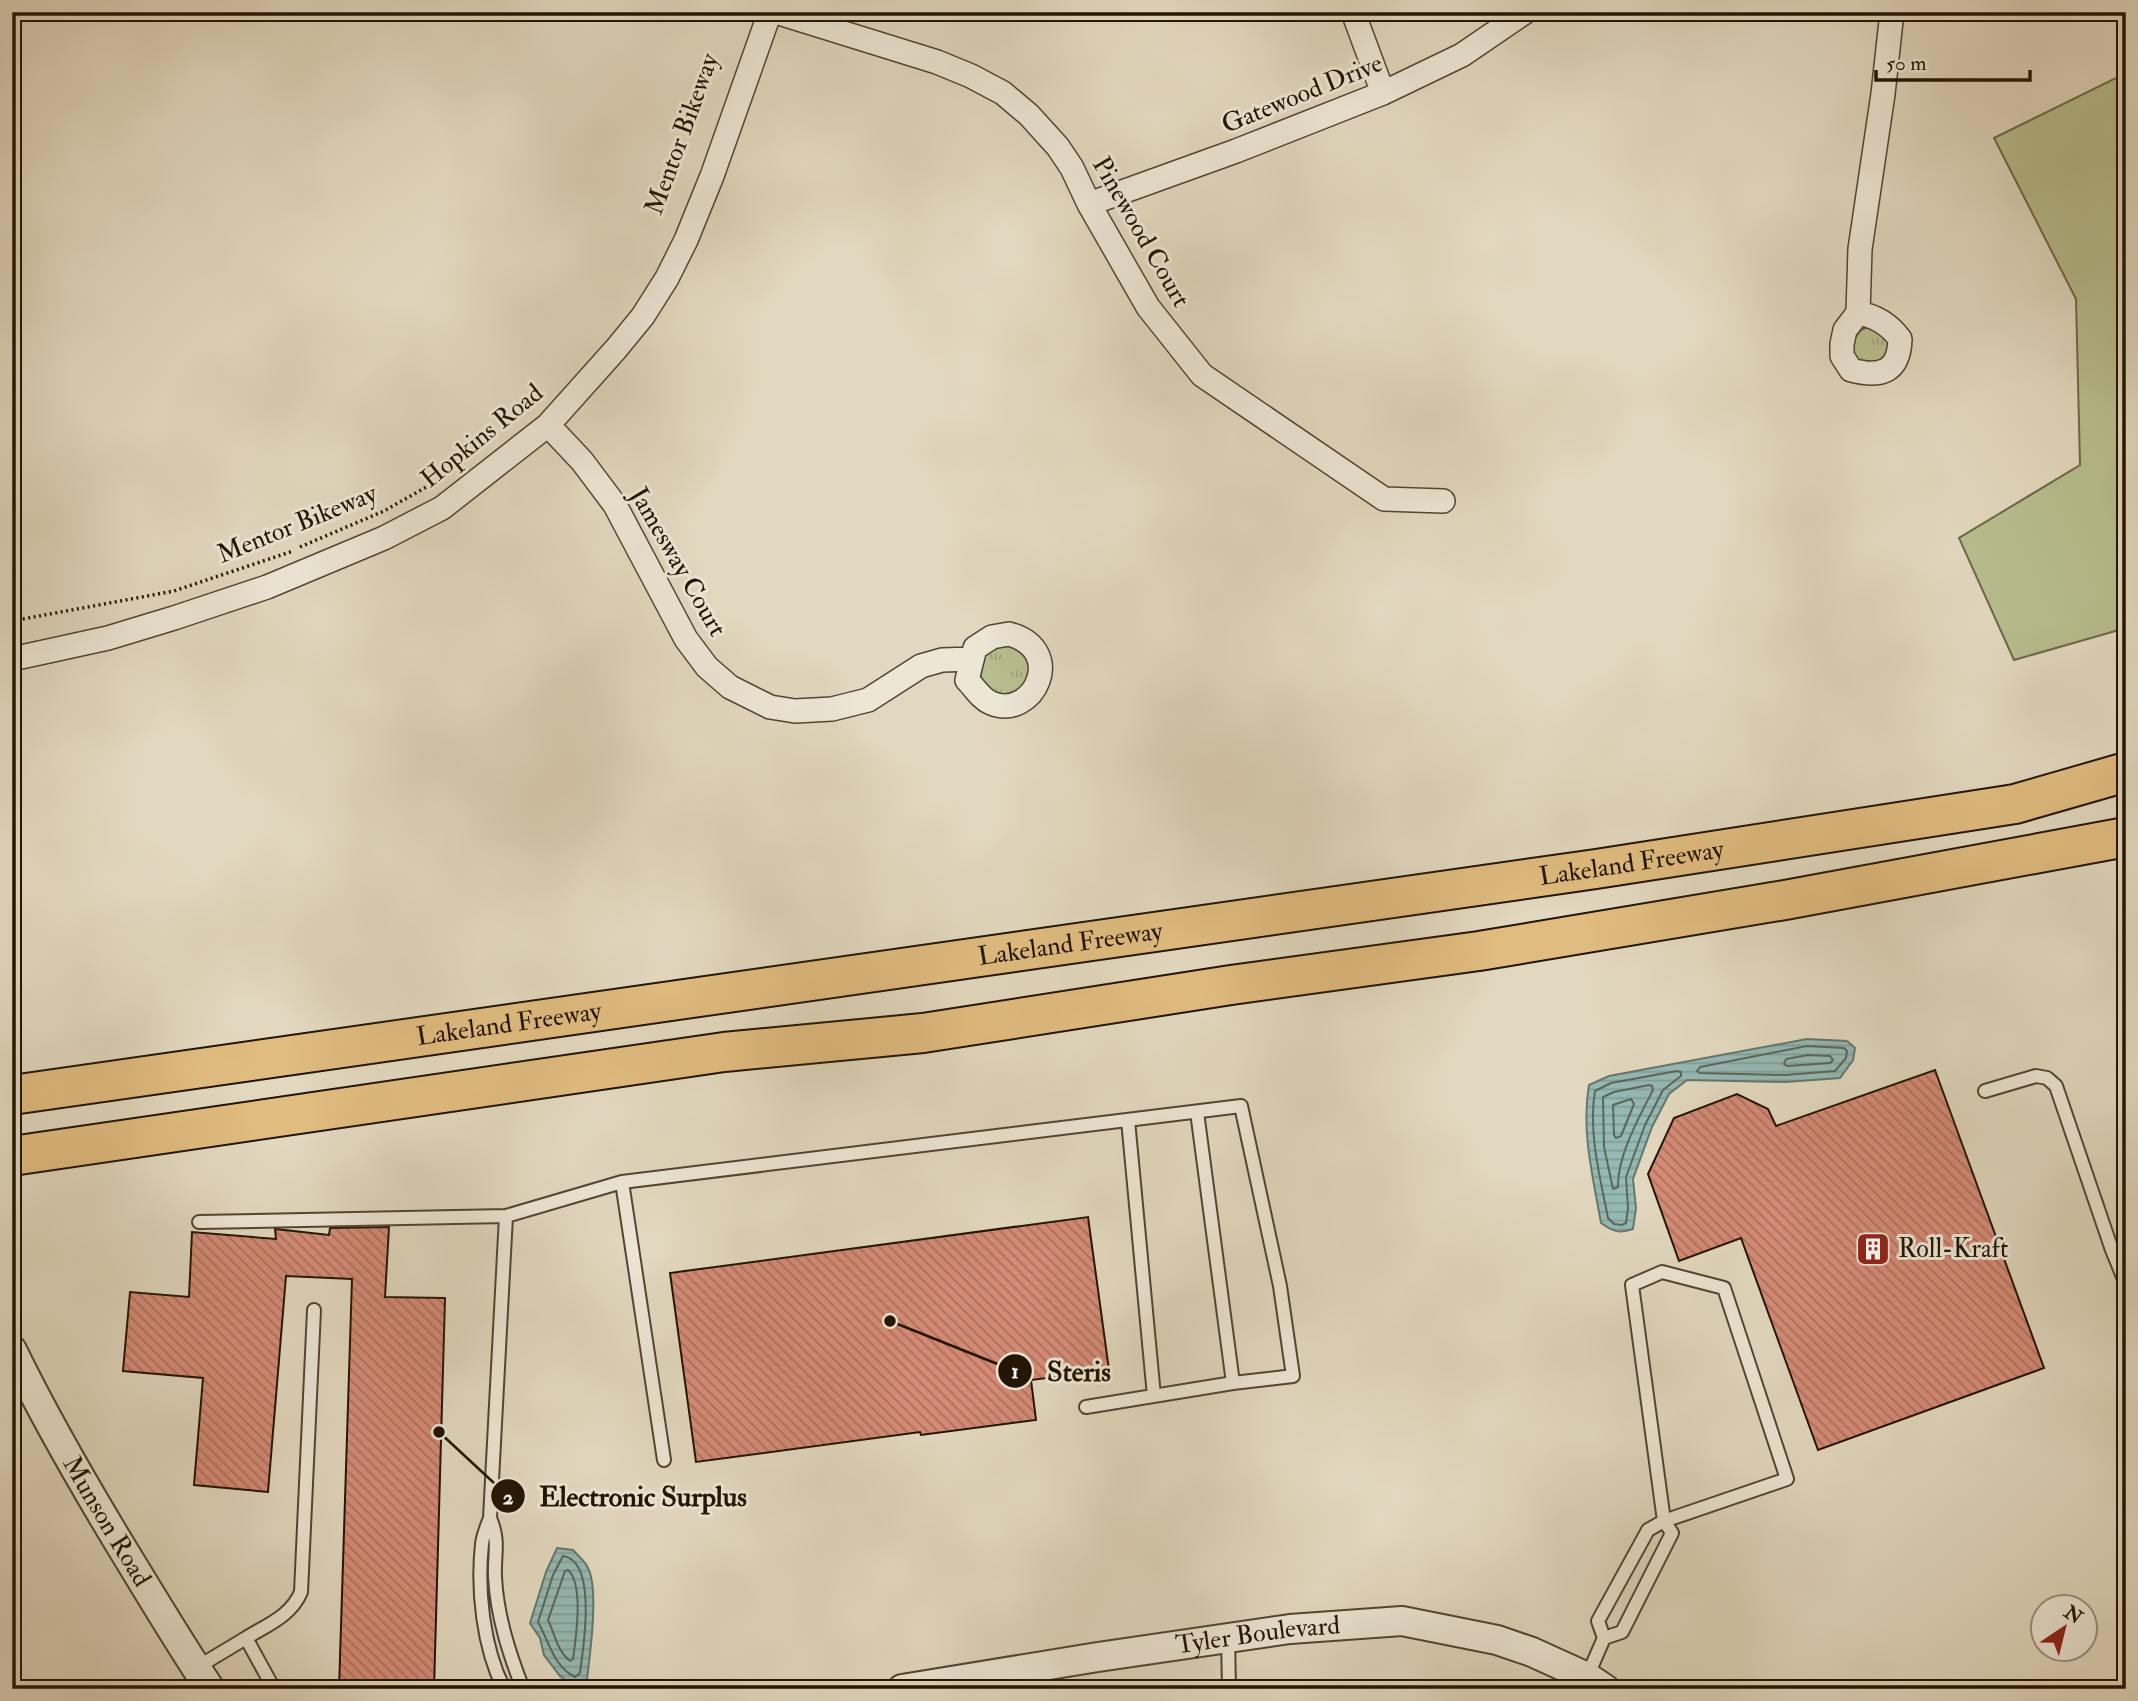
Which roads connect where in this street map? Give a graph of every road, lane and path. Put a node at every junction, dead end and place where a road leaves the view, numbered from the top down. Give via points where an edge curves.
1 (770, 12) edge
2 (776, 12) edge
3 (1353, 12) edge
4 (1525, 12) edge
5 (1892, 12) edge
6 (1383, 93) junction
7 (1089, 204) junction
8 (1858, 313) dead end
9 (548, 425) junction
10 (450, 474) dead end
11 (1443, 501) dead end
12 (12, 621) edge
13 (12, 659) edge
14 (972, 659) dead end
15 (2126, 772) edge
16 (2126, 837) edge
17 (1985, 1091) dead end
18 (12, 1095) edge
19 (1197, 1112) junction
20 (1128, 1120) junction
21 (12, 1156) edge
22 (622, 1182) junction
23 (506, 1216) junction
24 (199, 1222) dead end
25 (2126, 1284) edge
26 (314, 1310) dead end
27 (12, 1350) edge
28 (1233, 1383) junction
29 (1154, 1396) junction
30 (1086, 1407) dead end
31 (664, 1460) dead end
32 (490, 1518) junction
33 (1664, 1521) junction
34 (246, 1638) junction
35 (1228, 1638) junction
36 (1604, 1638) junction
37 (203, 1678) edge
38 (1596, 1683) edge
39 (274, 1689) edge
40 (504, 1689) edge
41 (523, 1689) edge
42 (902, 1689) edge
43 (1229, 1689) edge

1 - 9 street, Hopkins Road via 712,176 667,278 643,316
2 - 7 street, Pinewood Court via 937,62 1003,93 1058,147
3 - 6 street
4 - 6 street, Gatewood Drive via 1462,55
5 - 8 street via 1860,249
6 - 7 street, Gatewood Drive
7 - 11 street, Pinewood Court via 1148,307 1202,375 1384,499
9 - 13 street, Hopkins Road via 442,508 372,543 267,587 174,618
9 - 14 street, Jamesway Court via 615,505 685,639 730,687 770,707 832,709 868,700 932,662
10 - 12 path, Mentor Bikeway via 384,512 292,551 174,591
15 - 18 highway, Lakeland Freeway via 2014,804 1596,869
16 - 21 highway via 1479,951 923,1033 724,1052
17 - 25 lane via 2036,1076 2056,1086
19 - 20 lane
19 - 28 lane
19 - 28 lane via 1241,1106 1280,1286 1293,1376
20 - 22 lane
20 - 29 lane
22 - 23 lane
22 - 31 lane
23 - 24 lane
23 - 32 lane
26 - 34 lane via 301,1592 286,1614
27 - 37 street, Munson Road via 101,1513
28 - 29 lane
29 - 30 lane
32 - 40 lane via 482,1542 481,1591 488,1642
32 - 41 lane via 497,1535 495,1577 505,1643
33 - 33 lane via 1787,1479 1724,1288 1662,1272 1632,1285
33 - 36 lane via 1648,1530 1598,1621
33 - 36 lane via 1672,1533 1622,1632
34 - 37 lane
34 - 39 lane
35 - 38 street, Tyler Boulevard via 1402,1621 1497,1640
35 - 42 street, Tyler Boulevard
35 - 43 lane
36 - 38 lane

